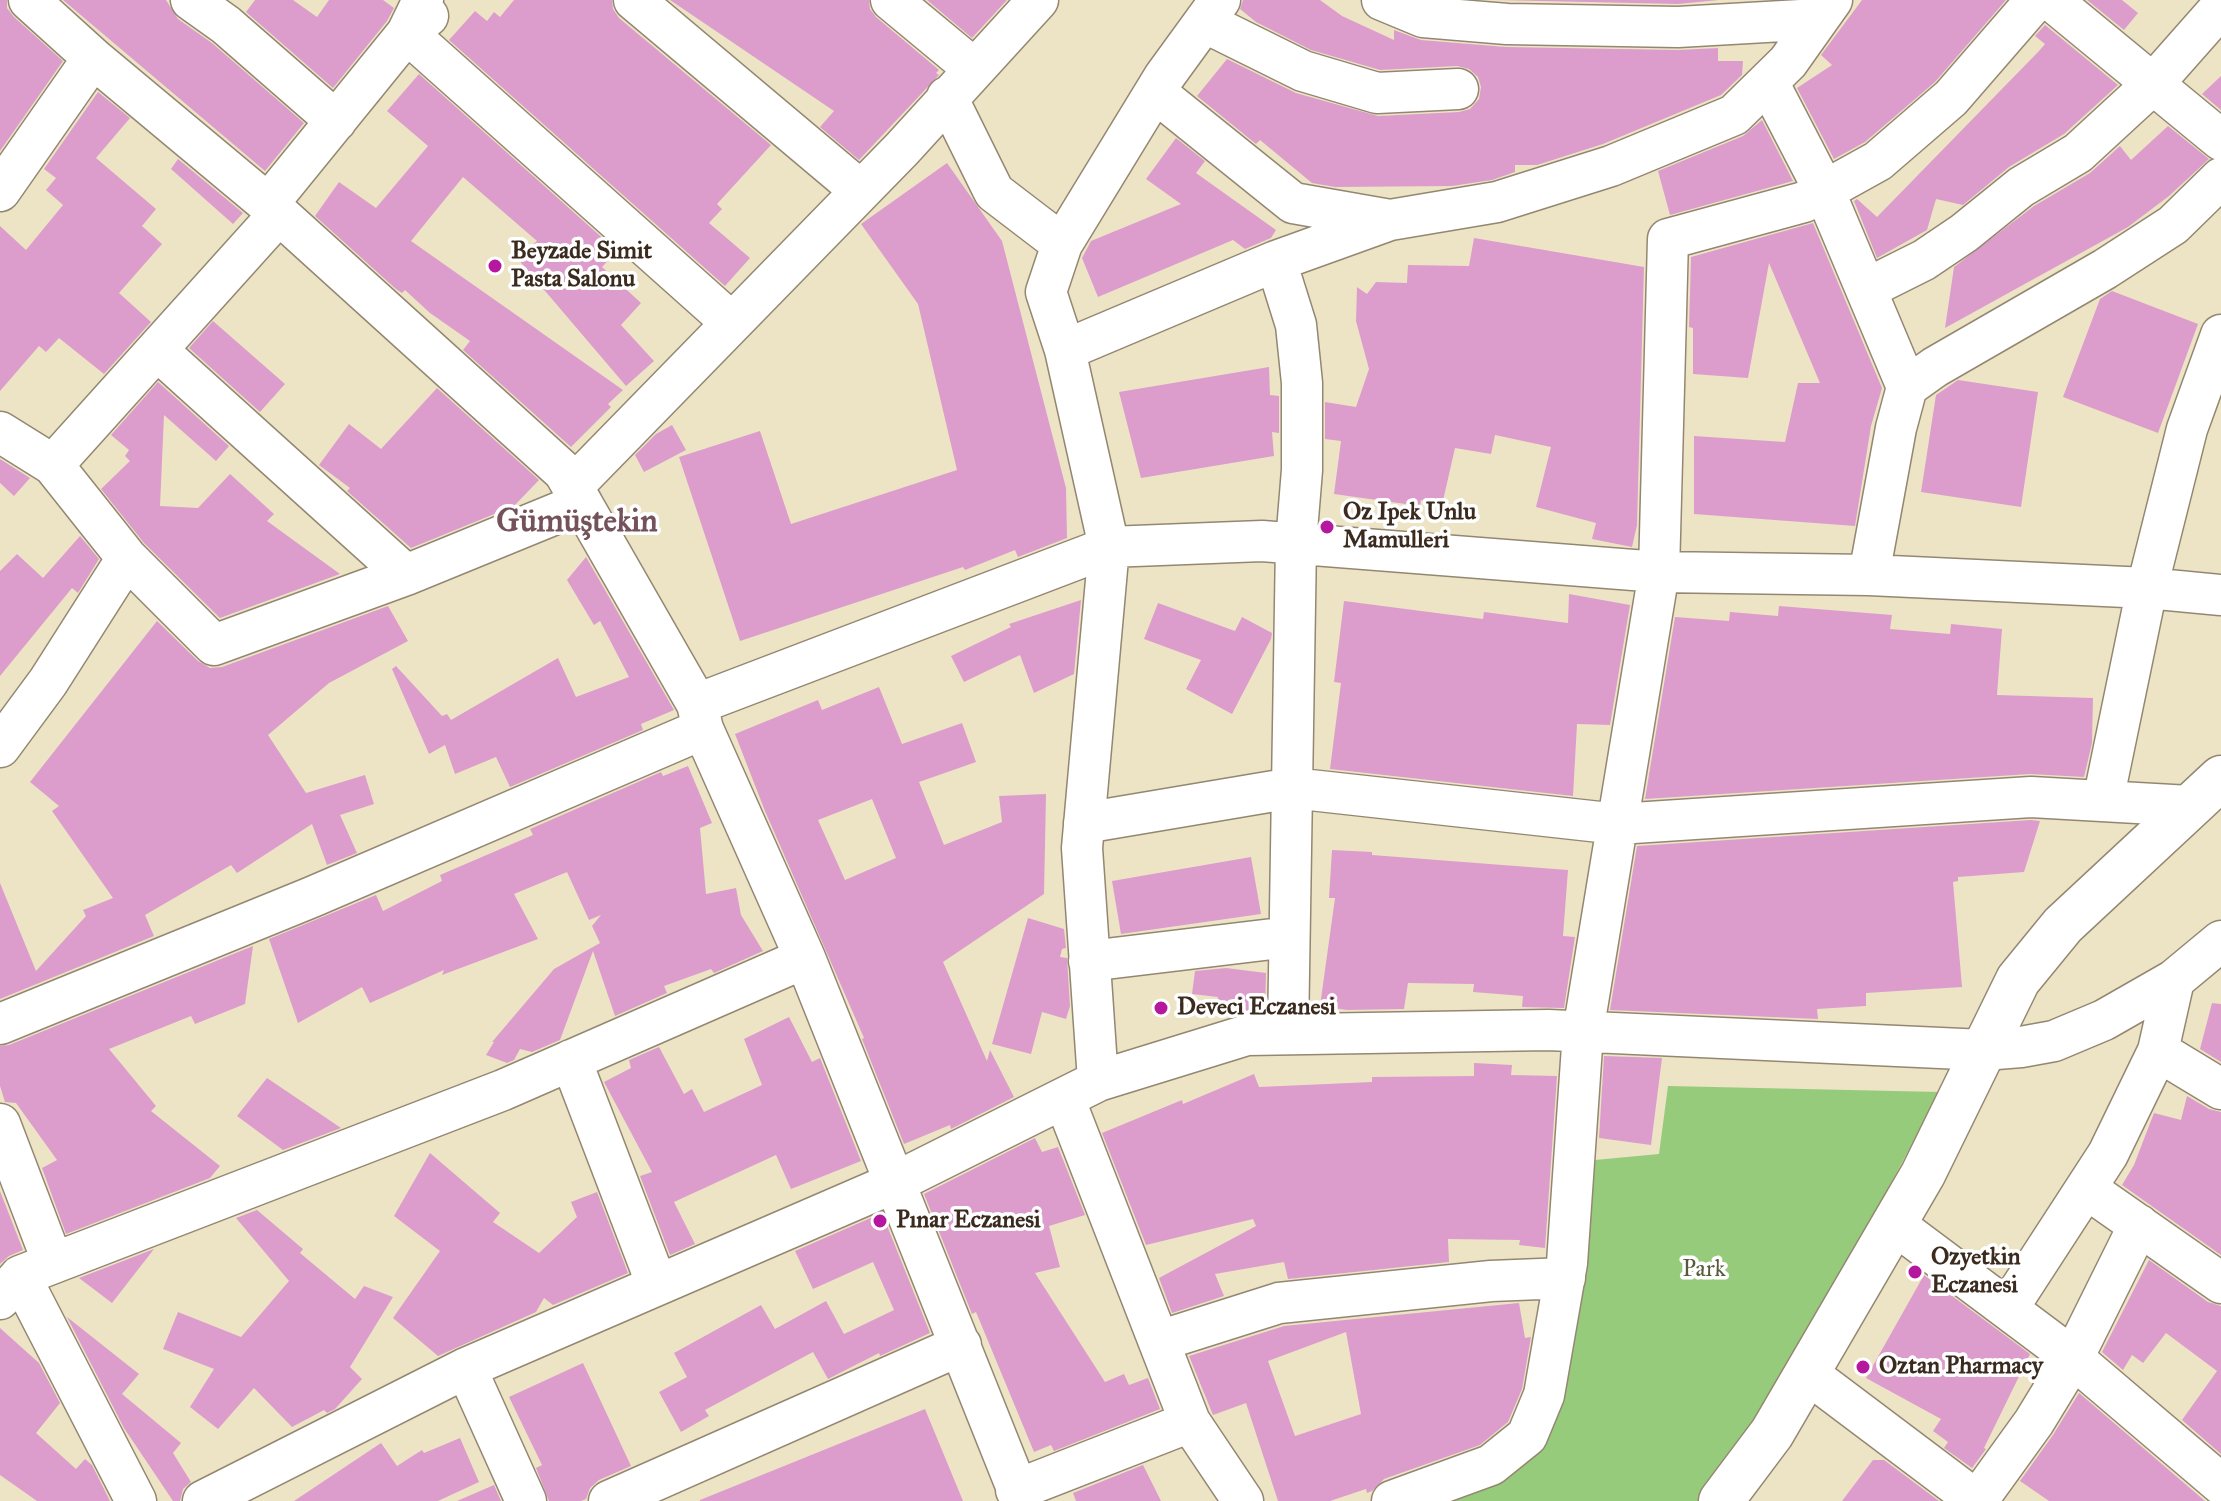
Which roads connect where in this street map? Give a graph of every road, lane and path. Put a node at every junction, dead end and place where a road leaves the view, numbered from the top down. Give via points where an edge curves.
1 (29, 0) edge
2 (191, 0) edge
3 (448, 0) edge
4 (634, 0) edge
5 (891, 0) edge
6 (1038, 0) edge
7 (1382, 0) edge
8 (2036, 0) edge
9 (2051, 0) edge
10 (2221, 7) edge
11 (1430, 9) edge
12 (1825, 10) edge
13 (1212, 11) edge
14 (233, 12) edge
15 (415, 16) edge
16 (93, 58) junction
17 (1768, 82) junction
18 (960, 83) junction
19 (2153, 84) junction
20 (1458, 89) dead end
21 (1155, 92) junction
22 (336, 121) junction
23 (2221, 140) edge
24 (2221, 178) edge
25 (2, 187) edge
26 (1824, 190) junction
27 (861, 191) junction
28 (273, 209) junction
29 (1390, 220) junction
30 (1062, 244) junction
31 (1276, 261) junction
32 (1866, 289) junction
33 (732, 323) junction
34 (2221, 335) edge
35 (157, 350) junction
36 (1065, 350) junction
37 (1907, 387) junction
38 (0, 432) edge
39 (53, 465) junction
40 (577, 495) junction
41 (1296, 543) junction
42 (1109, 547) junction
43 (127, 558) junction
44 (1659, 572) junction
45 (406, 575) junction
46 (1869, 575) junction
47 (2147, 588) junction
48 (2221, 595) edge
49 (700, 717) junction
50 (0, 747) edge
51 (1292, 788) junction
52 (2206, 792) edge
53 (2103, 801) junction
54 (1084, 823) junction
55 (1618, 824) junction
56 (1289, 937) junction
57 (2221, 941) edge
58 (805, 958) junction
59 (1089, 961) junction
60 (2174, 980) junction
61 (0, 1024) edge
62 (1583, 1032) junction
63 (1288, 1034) junction
64 (1984, 1050) junction
65 (2158, 1051) junction
66 (571, 1060) junction
67 (2221, 1089) edge
68 (1081, 1090) junction
69 (0, 1124) edge
70 (896, 1182) junction
71 (2087, 1189) junction
72 (1894, 1224) junction
73 (2139, 1225) junction
74 (1565, 1278) junction
75 (24, 1279) edge
76 (2221, 1283) edge
77 (657, 1285) junction
78 (2008, 1308) junction
79 (1159, 1341) junction
80 (961, 1345) junction
81 (2073, 1358) junction
82 (466, 1368) junction
83 (1807, 1373) junction
84 (1190, 1422) junction
85 (2221, 1485) edge
86 (1019, 1495) edge
87 (1990, 1497) edge
88 (136, 1501) edge
89 (203, 1501) edge
90 (526, 1501) edge
91 (609, 1501) edge
92 (1243, 1501) edge
93 (1392, 1501) edge
94 (1721, 1501) edge
95 (2212, 1501) edge

1 - 16 street
2 - 14 street
3 - 15 street
4 - 27 street
5 - 18 street
6 - 18 street
7 - 11 street
8 - 26 street via 1951,98 1878,161
9 - 19 street
10 - 19 street
11 - 12 street via 1507,24 1678,27
12 - 17 street
13 - 20 street via 1303,71 1377,93
13 - 21 street
14 - 22 street
15 - 22 street
15 - 33 street
16 - 25 street
16 - 28 street
17 - 26 street
17 - 29 street via 1734,115 1611,166 1497,202
18 - 27 street
18 - 30 street via 994,192
19 - 23 street
19 - 32 street via 2078,153 2021,187 1924,260
21 - 29 street via 1293,203
21 - 30 street
22 - 28 street
24 - 37 street via 2173,225
26 - 32 street
26 - 44 street via 1804,202 1668,239
27 - 33 street
28 - 35 street
28 - 40 street via 564,472
29 - 31 street
30 - 36 street via 1046,292
31 - 36 street
31 - 41 street via 1296,325 1302,383
32 - 37 street
33 - 40 street
34 - 47 street via 2187,429
35 - 39 street
35 - 45 street
36 - 42 street
37 - 46 street
38 - 39 street
39 - 43 street
40 - 45 street
40 - 49 street
41 - 42 street
41 - 44 street
41 - 51 street
42 - 49 street
42 - 54 street
43 - 45 street via 214,645
43 - 50 street
44 - 46 street
44 - 55 street
46 - 47 street
47 - 48 street
47 - 53 street
49 - 58 street
49 - 61 street via 312,897
51 - 54 street
51 - 55 street
51 - 56 street
52 - 53 street
52 - 64 street via 2063,925 2018,980
53 - 55 street via 2031,797
54 - 59 street
55 - 62 street
56 - 59 street
56 - 63 street
57 - 60 street
58 - 66 street
58 - 70 street
59 - 68 street
60 - 64 street via 2054,1041
60 - 65 street
62 - 63 street
62 - 64 street
62 - 74 street
63 - 68 street via 1247,1035
64 - 72 street
65 - 67 street
65 - 71 street
66 - 75 street
66 - 77 street
68 - 70 street
68 - 79 street
69 - 75 street
70 - 77 street
70 - 80 street
71 - 73 street
71 - 78 street
72 - 78 street
72 - 83 street
73 - 76 street
73 - 81 street
74 - 79 street via 1279,1303
74 - 93 street via 1544,1395 1527,1436 1491,1465
75 - 88 street
77 - 82 street
78 - 81 street
79 - 84 street
80 - 86 street
80 - 91 street
81 - 85 street
81 - 87 street
82 - 89 street
82 - 90 street
83 - 87 street
83 - 94 street via 1772,1433
84 - 86 street
84 - 92 street
85 - 95 street

